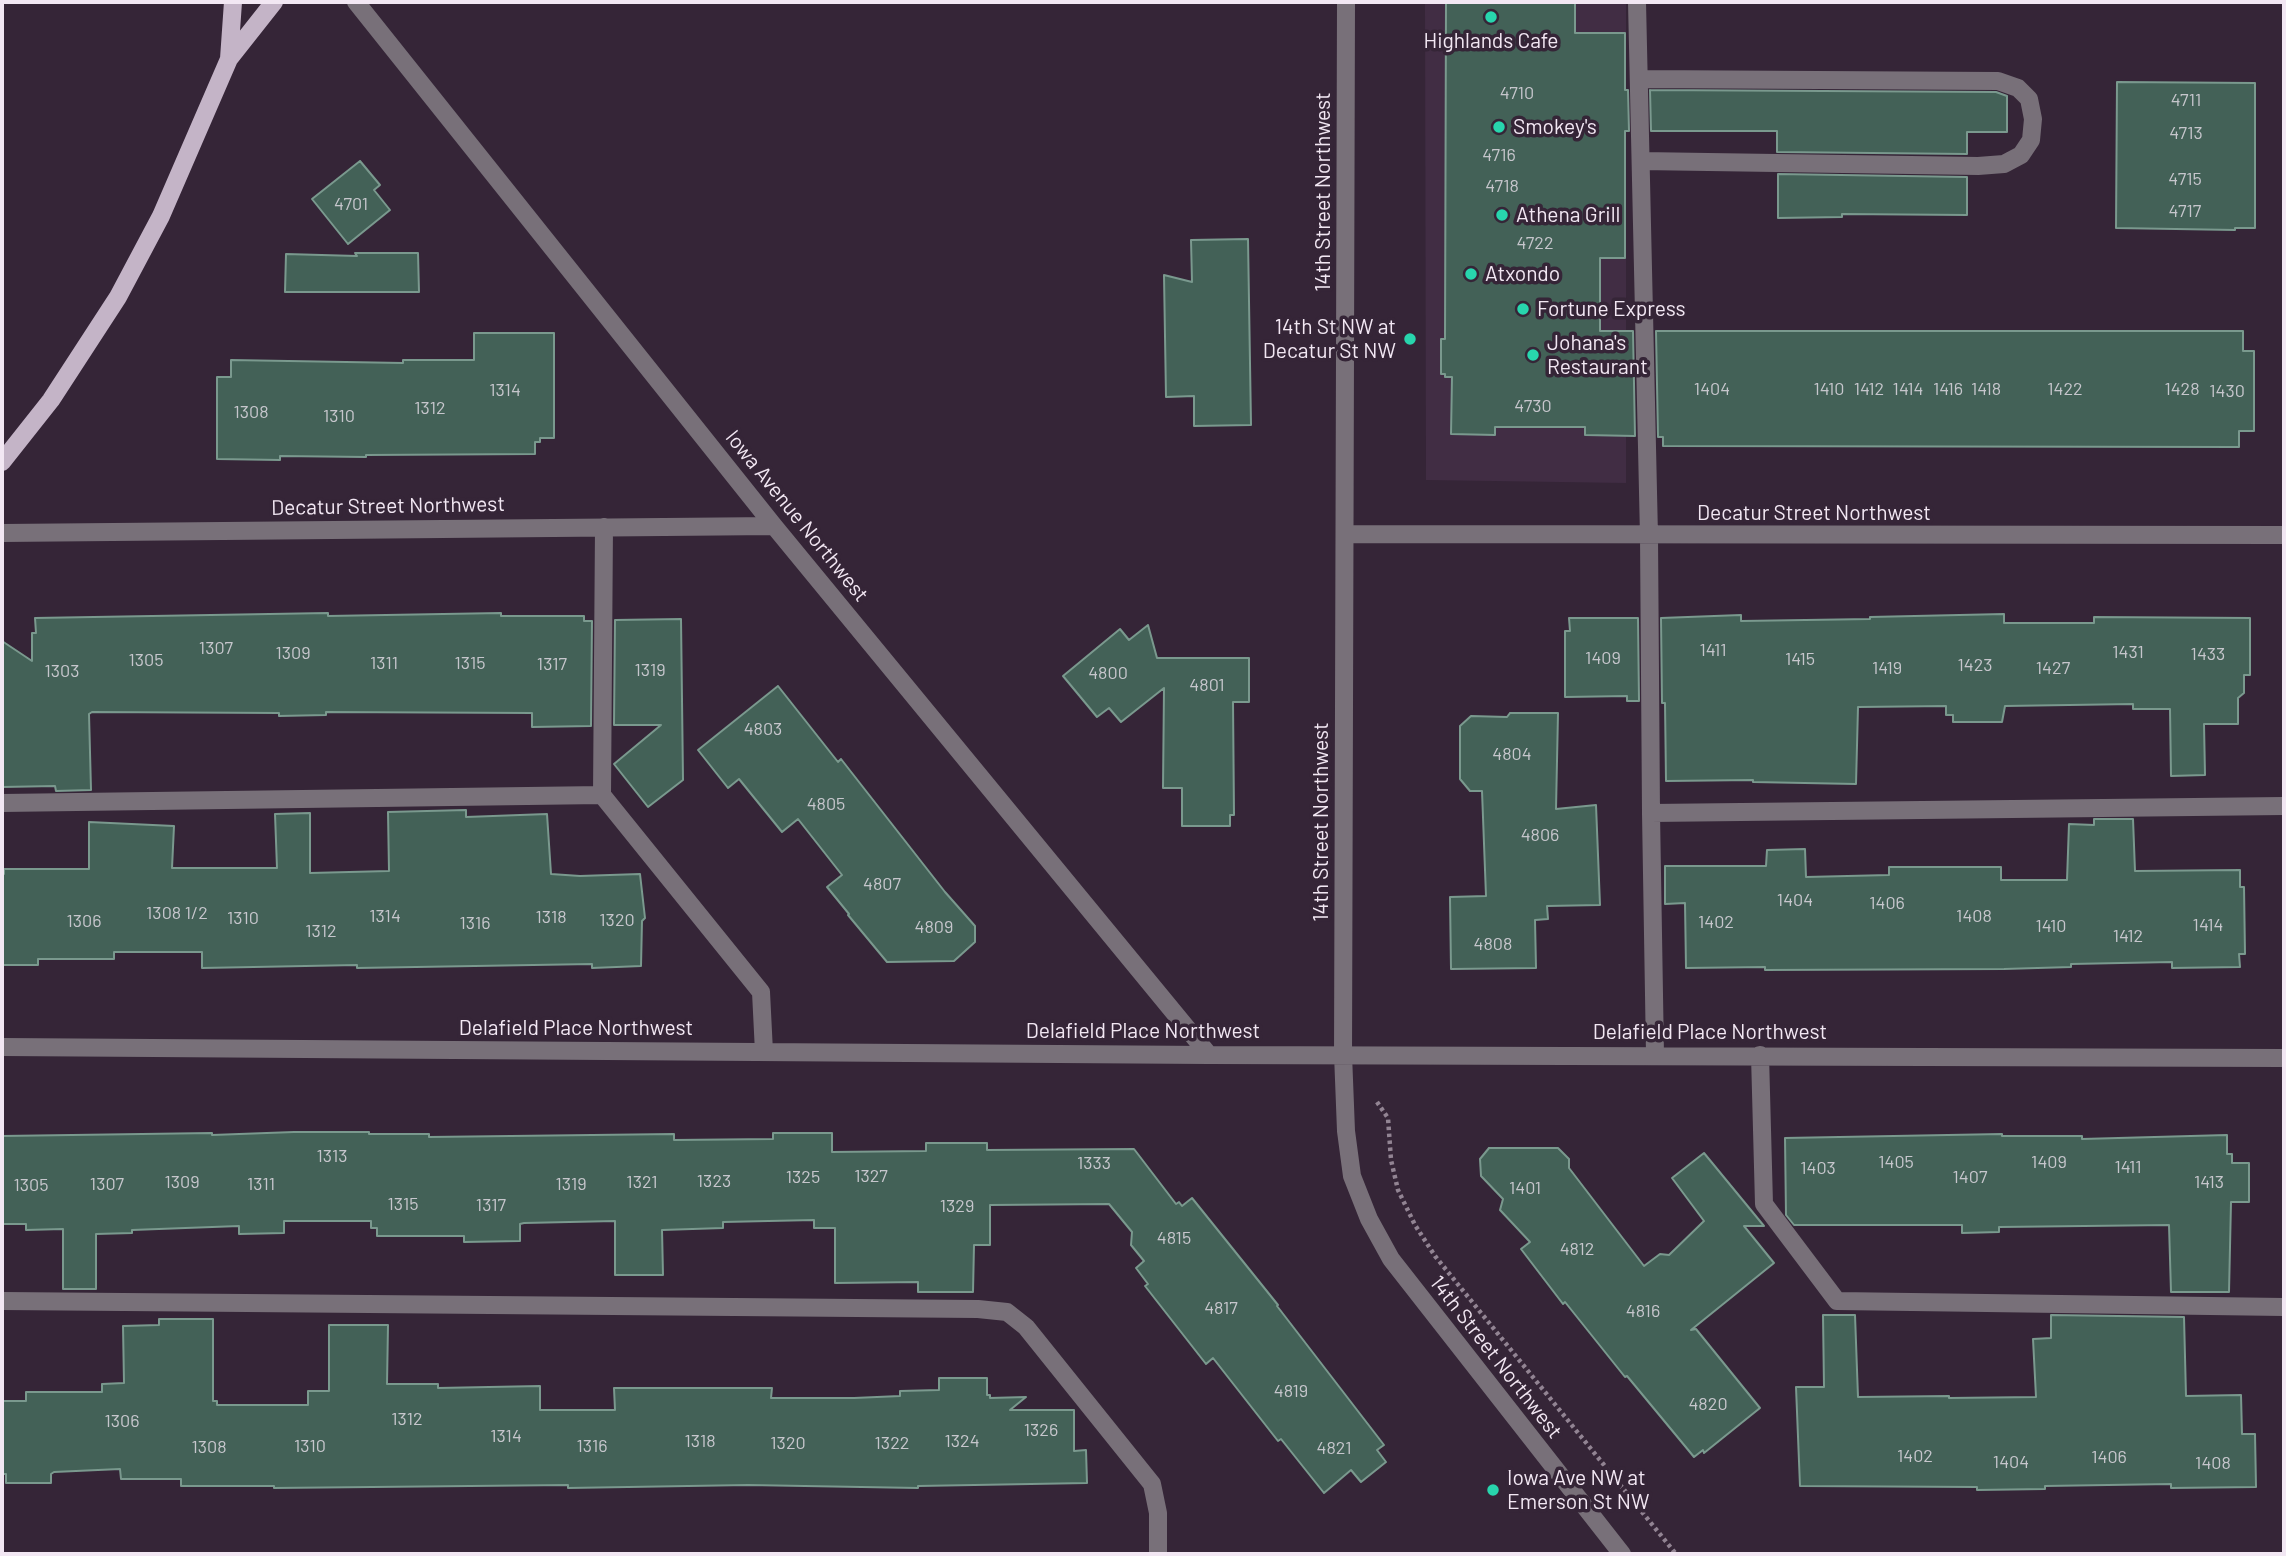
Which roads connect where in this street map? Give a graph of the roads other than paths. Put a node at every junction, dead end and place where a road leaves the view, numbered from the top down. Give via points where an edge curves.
1 (233, 2) edge
2 (274, 2) edge
3 (356, 2) edge
4 (1346, 2) edge
5 (1637, 2) edge
6 (229, 59) junction
7 (1639, 79) junction
8 (1640, 161) junction
9 (2, 462) edge
10 (775, 526) junction
11 (604, 527) junction
12 (2, 533) edge
13 (1345, 534) junction
14 (2284, 535) edge
15 (1649, 536) junction
16 (602, 795) junction
17 (2, 803) edge
18 (2284, 806) edge
19 (1651, 813) junction
20 (2, 1047) edge
21 (764, 1052) junction
22 (1343, 1054) junction
23 (1209, 1055) junction
24 (1655, 1055) junction
25 (1760, 1055) junction
26 (2284, 1058) edge
27 (2, 1301) edge
28 (2284, 1307) edge
29 (1158, 1554) edge
30 (1622, 1554) edge

1 - 6 main road
2 - 6 main road
3 - 10 street, Iowa Avenue Northwest
4 - 13 street, 14th Street Northwest
5 - 7 street
6 - 9 main road via 162,216 118,297 57,391
7 - 8 street
7 - 8 street via 1998,81 2018,88 2028,99 2033,119 2031,140 2021,155 2004,164
8 - 15 street
10 - 11 street, Decatur Street Northwest
10 - 23 street, Iowa Avenue Northwest
11 - 12 street, Decatur Street Northwest
11 - 16 street
13 - 15 street, Decatur Street Northwest
13 - 22 street, 14th Street Northwest
14 - 15 street, Decatur Street Northwest
15 - 19 street
16 - 17 street
16 - 21 street via 761,992
18 - 19 street
19 - 24 street
20 - 21 street, Delafield Place Northwest
21 - 23 street, Delafield Place Northwest
22 - 23 street, Delafield Place Northwest
22 - 24 street, Delafield Place Northwest
22 - 30 street, 14th Street Northwest via 1352,1176 1391,1259
24 - 25 street, Delafield Place Northwest
25 - 26 street, Delafield Place Northwest
25 - 28 street via 1764,1204 1837,1301
27 - 29 street via 1007,1312 1026,1327 1152,1484 1158,1513

